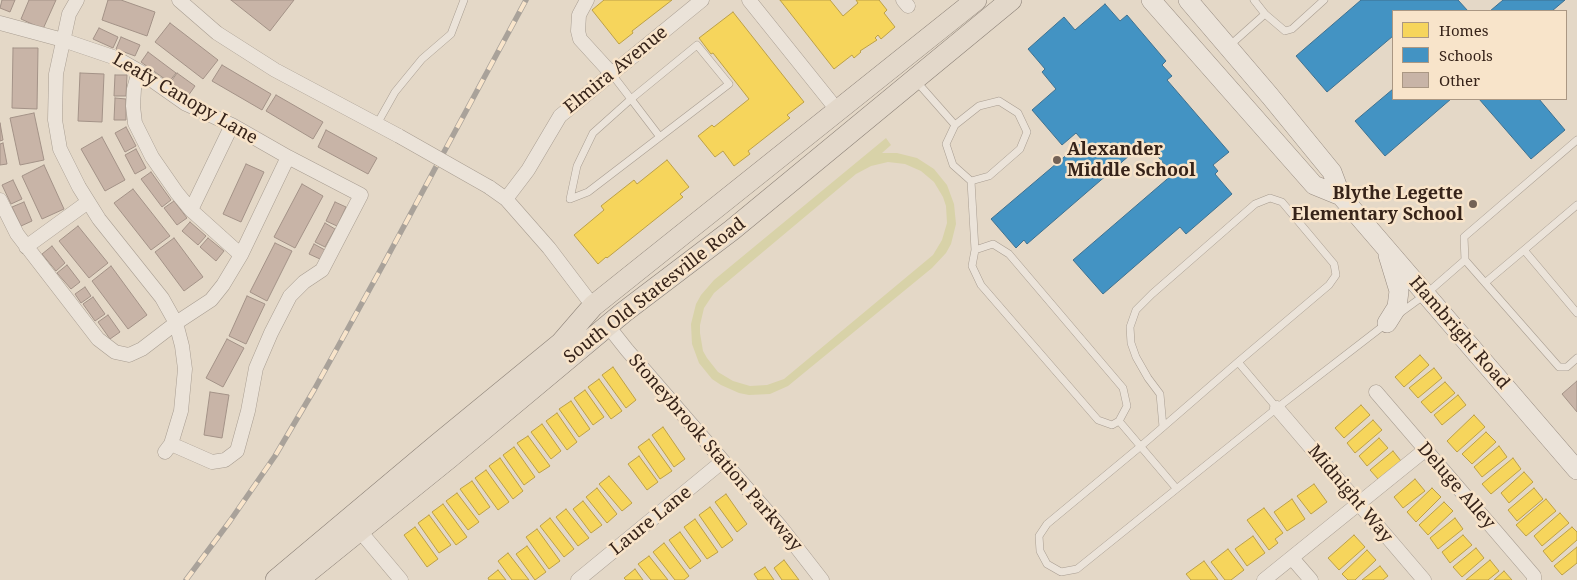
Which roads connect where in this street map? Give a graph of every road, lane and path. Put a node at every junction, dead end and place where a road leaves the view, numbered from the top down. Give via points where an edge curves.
1 (77, 0) edge
2 (179, 0) edge
3 (464, 0) edge
4 (587, 0) edge
5 (702, 0) edge
6 (748, 0) edge
7 (976, 0) edge
8 (1011, 0) edge
9 (1151, 0) edge
10 (1188, 0) edge
11 (1254, 0) edge
12 (1324, 0) edge
13 (1265, 14) junction
14 (0, 23) edge
15 (63, 40) junction
16 (1228, 47) junction
17 (139, 71) junction
18 (611, 73) junction
19 (914, 79) junction
20 (631, 99) junction
21 (838, 111) junction
22 (377, 124) junction
23 (954, 125) junction
24 (232, 126) junction
25 (660, 137) junction
26 (1577, 140) edge
27 (288, 157) junction
28 (971, 181) junction
29 (1341, 196) junction
30 (506, 199) junction
31 (0, 200) edge
32 (88, 202) junction
33 (1577, 205) edge
34 (191, 210) junction
35 (685, 233) junction
36 (26, 247) junction
37 (1385, 247) junction
38 (975, 250) junction
39 (1524, 250) junction
40 (240, 255) junction
41 (1465, 260) junction
42 (1486, 282) junction
43 (1426, 294) junction
44 (593, 306) junction
45 (1577, 313) edge
46 (176, 323) junction
47 (1388, 323) junction
48 (608, 326) junction
49 (1577, 358) edge
50 (1238, 362) junction
51 (1376, 392) dead end
52 (1277, 408) junction
53 (1119, 421) junction
54 (490, 424) junction
55 (1163, 427) junction
56 (1141, 446) junction
57 (1425, 450) junction
58 (723, 461) junction
59 (1577, 470) edge
60 (1176, 488) junction
61 (1358, 505) junction
62 (360, 530) junction
63 (1292, 558) junction
64 (276, 580) edge
65 (298, 580) edge
66 (401, 580) edge
67 (578, 580) edge
68 (822, 580) edge
69 (1264, 580) edge
70 (1311, 580) edge
71 (1424, 580) edge
72 (1534, 580) edge

1 - 15 street via 69,14
2 - 22 street via 218,33 275,70
3 - 22 lane via 451,34 422,59 395,92
4 - 18 street via 579,15 580,38
5 - 18 street, Elmira Avenue
6 - 21 street
7 - 21 main road, South Old Statesville Road
8 - 19 main road, South Old Statesville Road
9 - 29 main road, Hambright Road via 1314,185
10 - 16 main road, Hambright Road
11 - 13 lane
12 - 13 lane via 1292,29 1285,31
13 - 16 lane
14 - 15 street, Leafy Canopy Lane
15 - 17 street, Leafy Canopy Lane via 116,58
15 - 32 street via 56,74 55,120 60,149
16 - 29 main road, Hambright Road via 1332,172
17 - 24 street, Leafy Canopy Lane via 186,104
17 - 34 street via 134,89 135,123 152,157
18 - 20 lane
18 - 30 street, Elmira Avenue via 560,116 528,170
19 - 23 lane
19 - 48 main road, South Old Statesville Road via 732,230
20 - 25 lane
20 - 25 lane via 697,45 729,84
20 - 25 lane via 593,132 577,166 570,198 588,192
21 - 35 main road, South Old Statesville Road
22 - 30 street, bridge
23 - 28 lane via 946,144 953,165
23 - 28 lane via 979,106 999,101 1018,113 1027,132 1020,149 996,171
24 - 27 street, Leafy Canopy Lane
24 - 34 street
26 - 41 lane via 1464,237
27 - 40 street
27 - 46 street, Leafy Canopy Lane via 361,195 322,270 290,296 271,333 256,368 237,452 225,460 212,462 168,448 181,411 185,369
28 - 38 lane
29 - 37 main road, Hambright Road
30 - 44 street
31 - 36 street
32 - 36 street
32 - 46 street via 162,298
33 - 39 lane
34 - 40 street
35 - 44 main road, South Old Statesville Road
35 - 48 main road via 675,256 609,313
36 - 46 street via 98,339 115,352 129,355 142,349
37 - 43 main road, Hambright Road
37 - 47 main road via 1399,291 1397,307
38 - 53 lane via 972,266 981,285 1098,420 1112,425
38 - 53 lane via 993,244 1009,254 1124,388 1127,406
39 - 42 lane
39 - 45 lane
40 - 46 street via 210,300
41 - 42 lane
41 - 43 lane
42 - 49 lane via 1559,367 1567,367
43 - 47 lane
43 - 59 main road, Hambright Road
44 - 54 main road via 593,325 524,385
44 - 64 main road, South Old Statesville Road via 561,344
47 - 52 lane
48 - 54 main road, South Old Statesville Road
48 - 58 street, Stoneybrook Station Parkway
50 - 52 lane
50 - 55 lane
50 - 55 lane via 1329,285 1336,275 1334,264 1282,202 1270,198 1255,204 1136,310 1130,327 1131,343 1136,357 1160,394
51 - 57 street, Deluge Alley
52 - 60 lane
52 - 61 street, Midnight Way
53 - 56 lane
54 - 62 main road, South Old Statesville Road
55 - 56 lane
56 - 60 lane
56 - 60 lane via 1047,524 1039,536 1040,551 1047,564 1061,572 1077,569
57 - 61 street
57 - 72 street, Deluge Alley via 1534,576
58 - 67 street, Laure Lane
58 - 68 street, Stoneybrook Station Parkway
61 - 63 street
61 - 71 street, Midnight Way
62 - 65 main road, South Old Statesville Road
62 - 66 street
63 - 69 street
63 - 70 street

